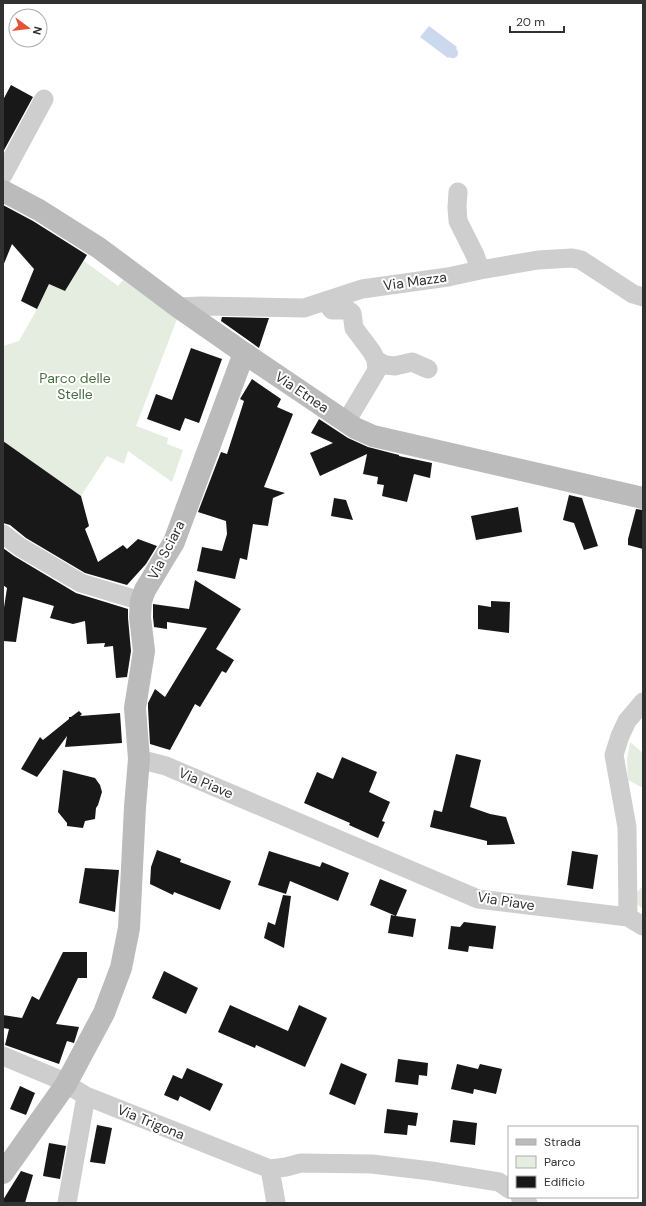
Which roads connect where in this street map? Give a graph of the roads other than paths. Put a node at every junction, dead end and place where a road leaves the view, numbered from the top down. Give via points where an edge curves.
1 (44, 99) dead end
2 (3, 175) edge
3 (3, 191) edge
4 (458, 192) dead end
5 (480, 270) junction
6 (643, 297) edge
7 (325, 301) junction
8 (178, 307) junction
9 (244, 354) junction
10 (376, 360) junction
11 (428, 369) dead end
12 (346, 422) junction
13 (643, 498) edge
14 (3, 535) edge
15 (141, 601) junction
16 (643, 702) edge
17 (139, 759) junction
18 (636, 921) edge
19 (3, 1056) edge
20 (66, 1084) junction
21 (86, 1096) junction
22 (270, 1169) junction
23 (3, 1173) edge
24 (508, 1188) edge
25 (67, 1203) edge
26 (276, 1203) edge

1 - 2 street
3 - 8 street, Via Etnea via 40,210 99,248
4 - 5 street via 458,221 476,255
5 - 6 street, Via Mazza via 538,260 572,258 581,260 633,294
5 - 7 street, Via Mazza via 362,289
7 - 8 street, Via Mazza via 304,308
7 - 10 street via 332,310 348,310 352,313 354,328
8 - 9 street, Via Etnea
9 - 12 street, Via Etnea
9 - 15 street, Via Sciara via 174,542
10 - 11 street via 385,365 395,366 412,362
10 - 12 street via 377,370
12 - 13 street, Via Etnea via 373,436
14 - 15 street via 81,583
15 - 17 street via 144,651 135,708
16 - 18 street, Via Piave via 627,722 614,755 627,827
17 - 18 street, Via Piave via 166,766 478,899
17 - 20 street via 134,808 129,928 121,968 104,1012
19 - 20 street, Via Trigona
20 - 21 street, Via Trigona
20 - 23 street
21 - 22 street, Via Trigona
21 - 25 street
22 - 24 street via 301,1163 372,1164 499,1182
22 - 26 street

